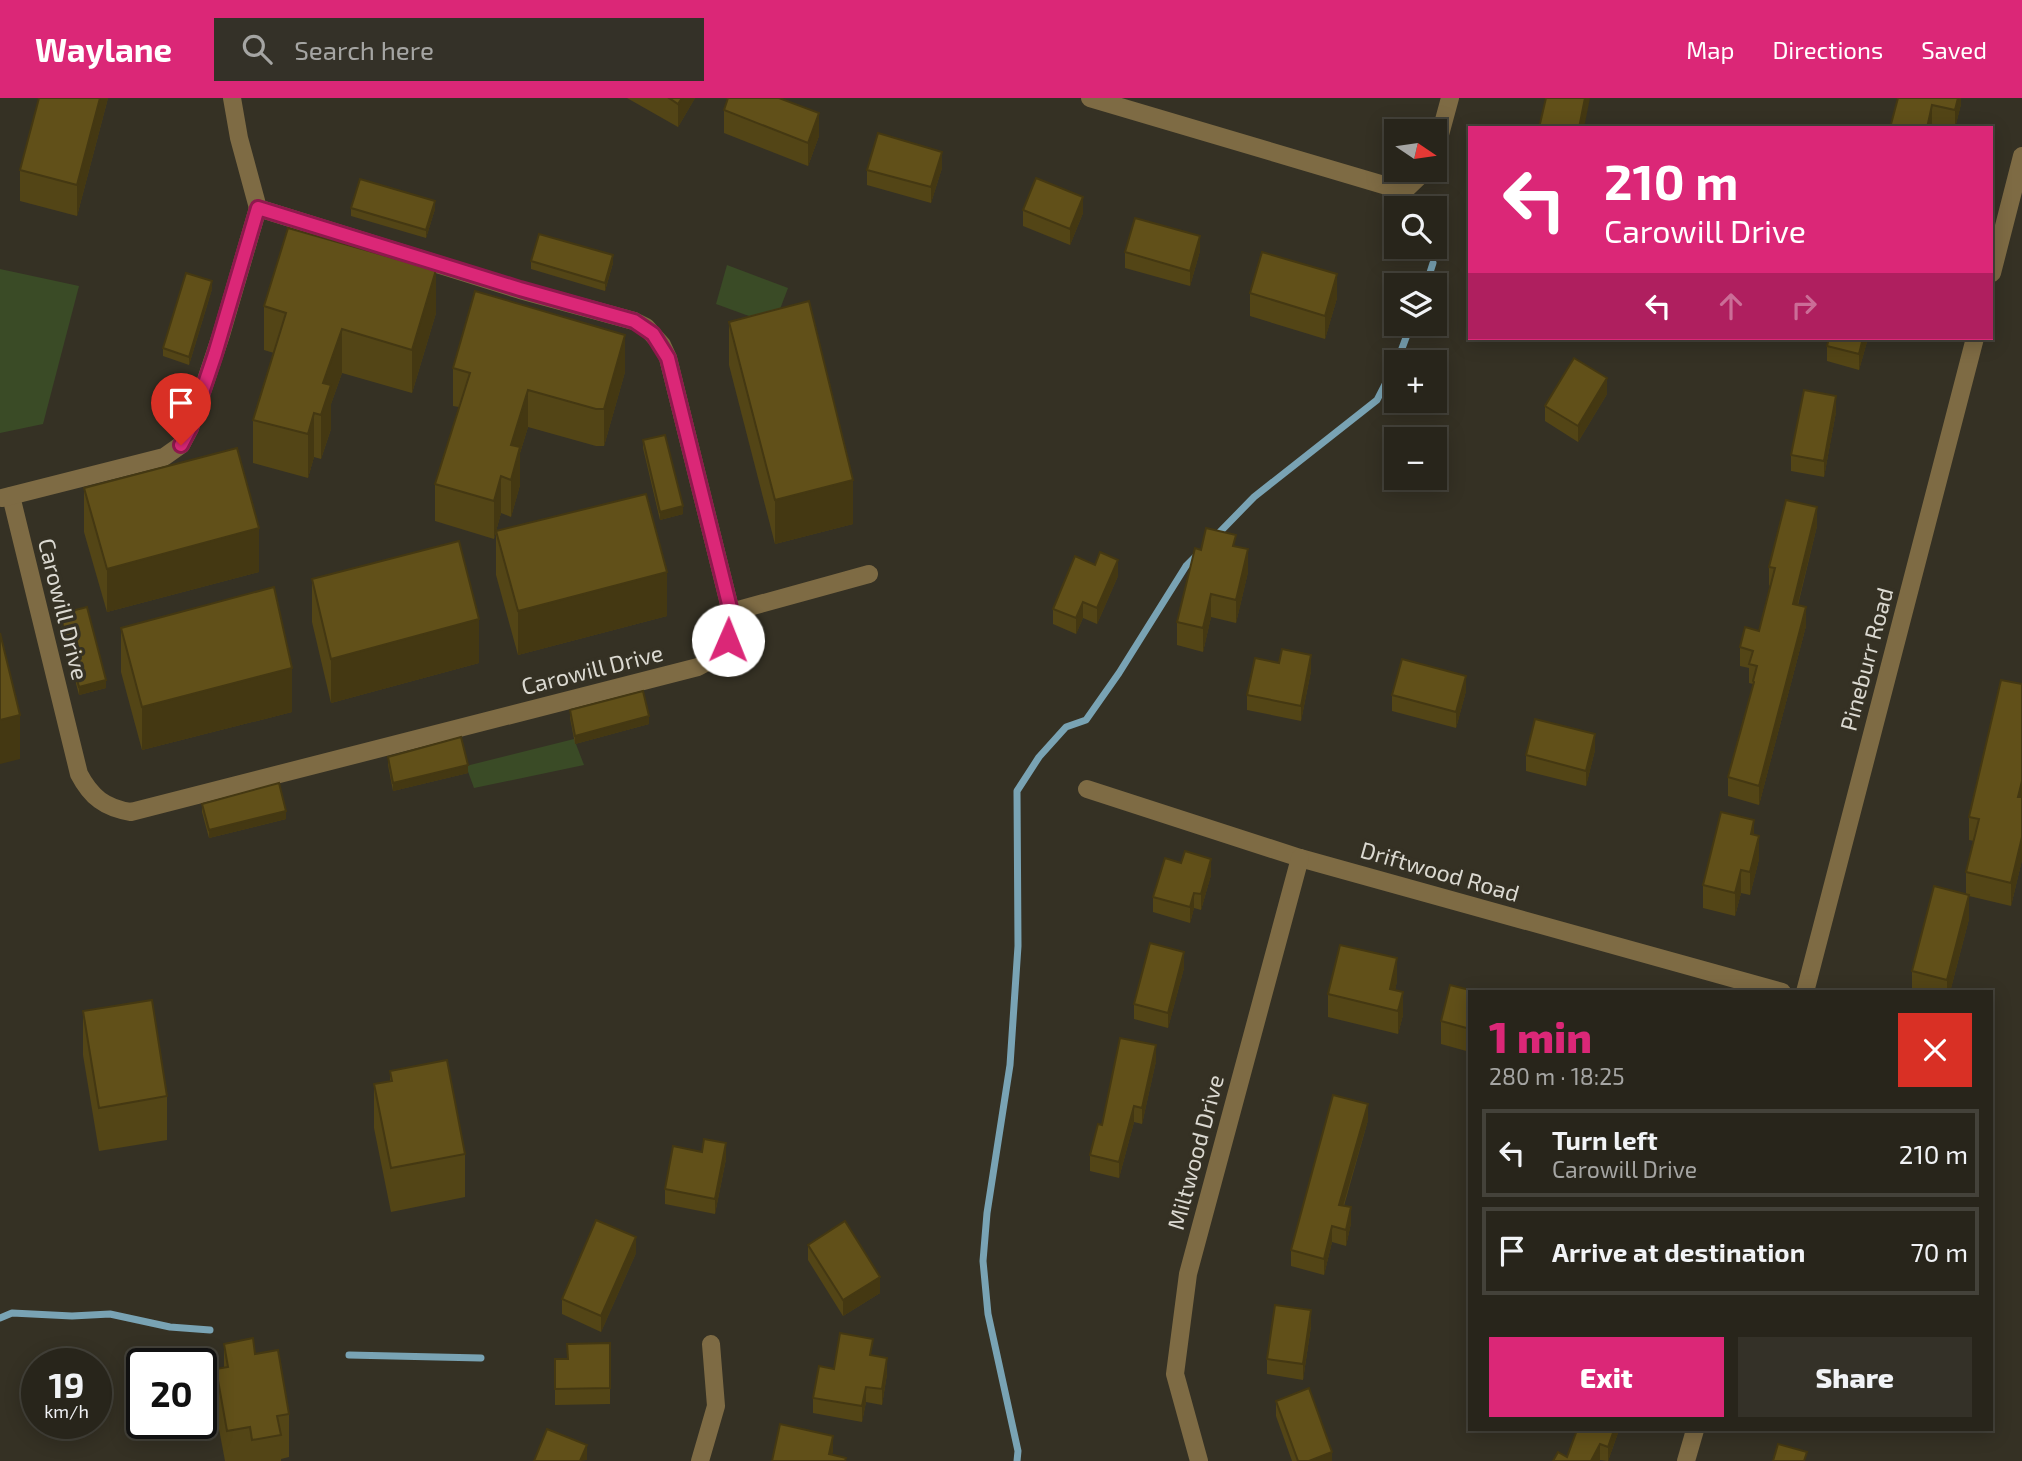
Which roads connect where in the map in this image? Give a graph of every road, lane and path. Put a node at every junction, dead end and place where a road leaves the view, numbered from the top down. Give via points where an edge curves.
1 (232, 98) edge
2 (1090, 98) edge
3 (1450, 98) edge
4 (1444, 119) edge
5 (2022, 156) edge
6 (1413, 182) edge
7 (258, 208) junction
8 (1993, 269) edge
9 (1974, 340) edge
10 (6, 497) edge
11 (869, 574) dead end
12 (731, 612) junction
13 (1087, 789) dead end
14 (1300, 858) junction
15 (1775, 990) edge
16 (1806, 990) edge
17 (711, 1344) dead end
18 (1695, 1431) edge
19 (700, 1461) edge
20 (1199, 1461) edge
21 (1686, 1461) edge

1 - 7 street
2 - 6 street via 1404,191
3 - 4 street
5 - 8 street
7 - 10 street, Carowill Drive via 221,335 181,445 164,457
7 - 12 street, Carowill Drive via 646,327 668,358
9 - 16 street, Pineburr Road
10 - 12 street, Carowill Drive via 79,774 100,802 118,810 131,812 698,667 711,661 728,640
11 - 12 street
13 - 14 street, Driftwood Road
14 - 15 street, Driftwood Road
14 - 20 street, Miltwood Drive via 1188,1274 1175,1374
17 - 19 street via 716,1406
18 - 21 street

